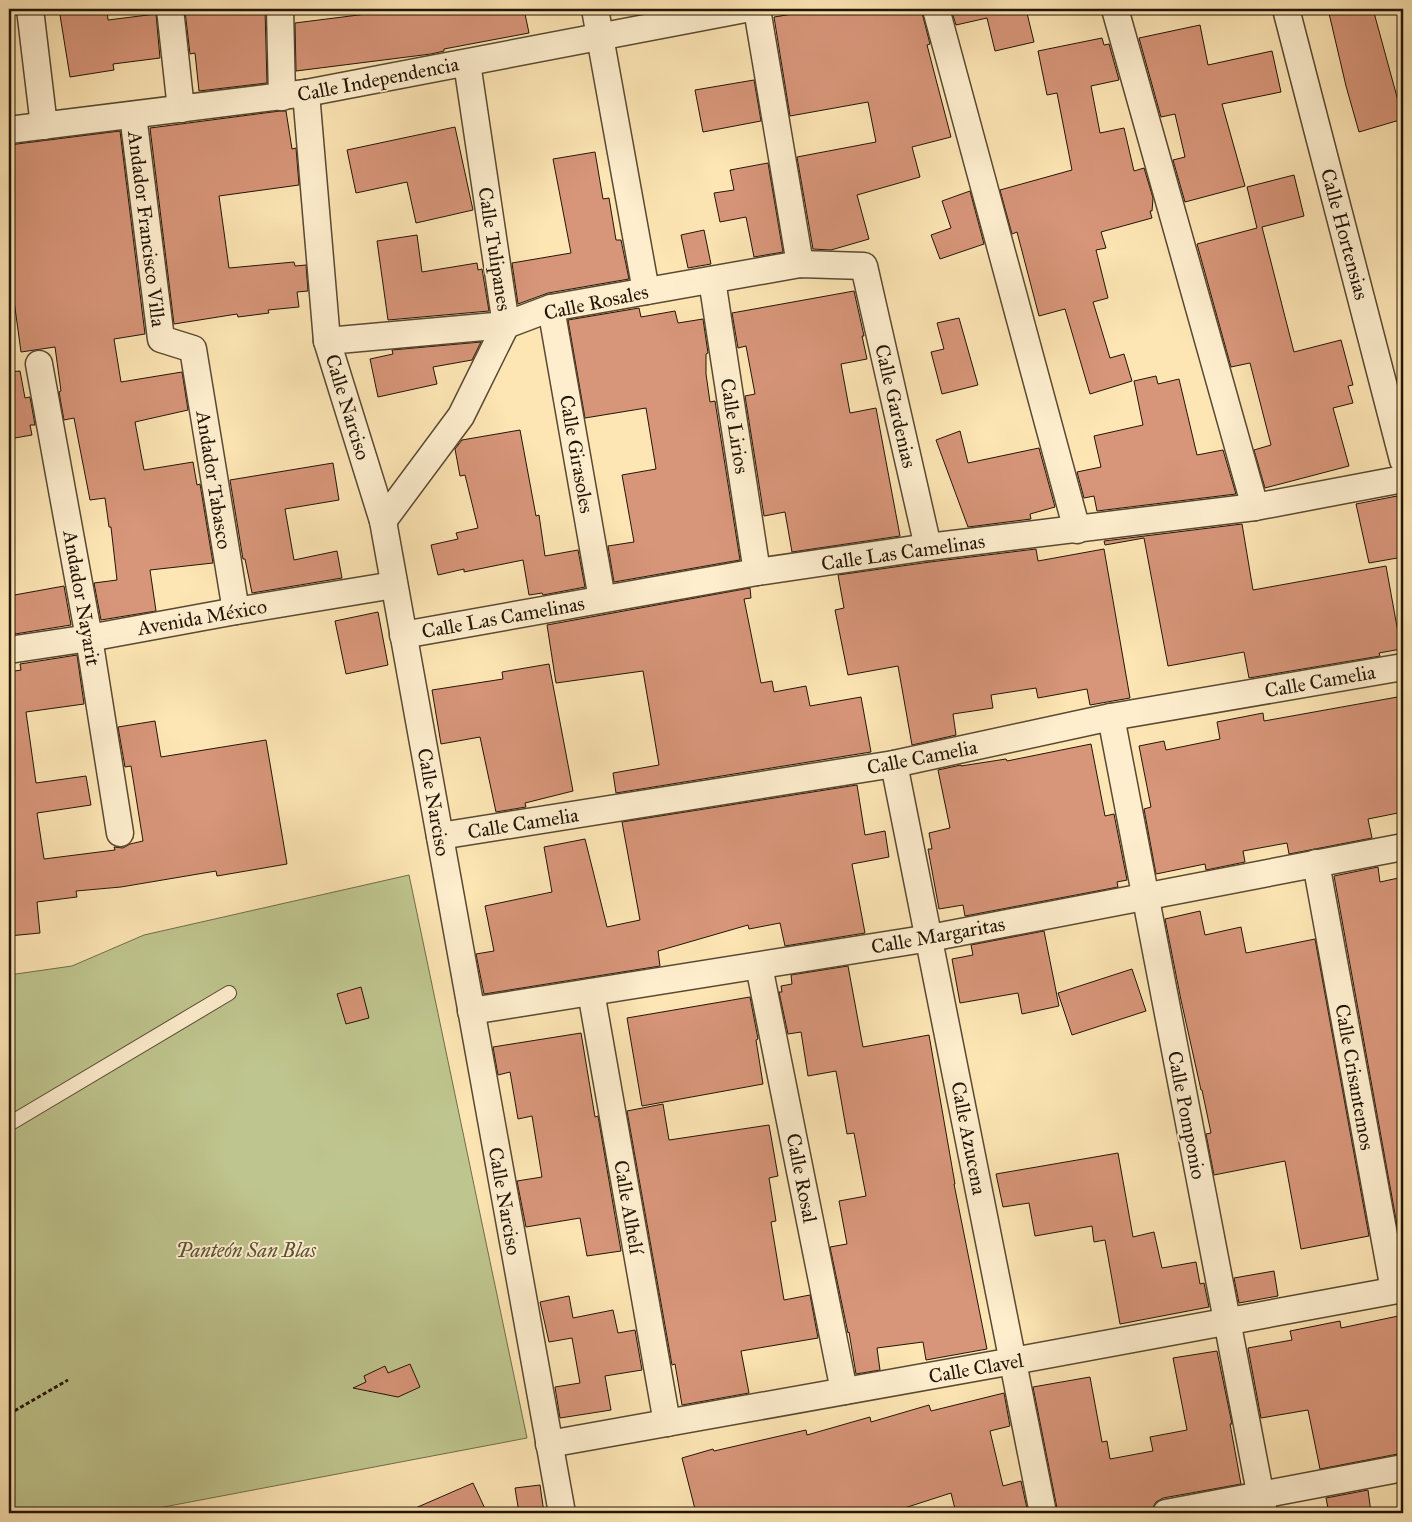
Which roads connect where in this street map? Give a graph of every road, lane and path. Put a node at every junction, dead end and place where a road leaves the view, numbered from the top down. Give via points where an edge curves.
1 (30, 9) edge
2 (170, 9) edge
3 (280, 9) edge
4 (595, 9) edge
5 (745, 9) edge
6 (757, 9) edge
7 (936, 9) edge
8 (1114, 9) edge
9 (1286, 9) edge
10 (601, 37) junction
11 (466, 62) junction
12 (294, 95) junction
13 (181, 109) junction
14 (132, 115) junction
15 (44, 126) junction
16 (9, 130) edge
17 (800, 264) junction
18 (864, 266) joint
19 (712, 280) junction
20 (646, 292) junction
21 (551, 308) junction
22 (506, 325) junction
23 (328, 341) junction
24 (193, 349) joint
25 (39, 364) dead end
26 (1403, 460) edge
27 (1403, 479) edge
28 (1255, 507) junction
29 (383, 521) junction
30 (1077, 530) junction
31 (928, 547) junction
32 (757, 572) junction
33 (394, 584) junction
34 (602, 599) junction
35 (236, 611) junction
36 (404, 635) junction
37 (89, 638) junction
38 (9, 650) edge
39 (1403, 667) edge
40 (1111, 717) junction
41 (894, 764) junction
42 (120, 833) dead end
43 (440, 836) junction
44 (1403, 846) edge
45 (1316, 863) junction
46 (1145, 896) junction
47 (930, 938) junction
48 (759, 966) junction
49 (591, 992) junction
50 (229, 993) dead end
51 (471, 1011) junction
52 (9, 1124) edge
53 (1399, 1290) edge
54 (1227, 1322) junction
55 (1013, 1361) junction
56 (68, 1380) dead end
57 (844, 1392) junction
58 (9, 1414) edge
59 (667, 1422) junction
60 (549, 1444) junction
61 (1403, 1468) edge
62 (1262, 1504) edge
63 (562, 1513) edge
64 (1043, 1513) edge
65 (1166, 1513) edge

1 - 15 street
2 - 13 street
3 - 12 street, Calle Narciso
4 - 10 street
5 - 10 street, Calle Independencia
6 - 17 street
7 - 30 street
8 - 28 street
9 - 26 street, Calle Hortensias
10 - 11 street, Calle Independencia
10 - 20 street
11 - 12 street, Calle Independencia
11 - 22 street, Calle Tulipanes
12 - 13 street, Calle Independencia
12 - 23 street, Calle Narciso
13 - 14 street, Calle Independencia
14 - 15 street, Calle Independencia
14 - 24 street, Andador Francisco Villa via 161,339
15 - 16 street, Calle Independencia
17 - 18 street, Calle Rosales
17 - 19 street, Calle Rosales
18 - 31 street, Calle Gardenias
19 - 20 street, Calle Rosales
19 - 32 street, Calle Lirios
20 - 21 street, Calle Rosales
21 - 22 street, Calle Rosales
21 - 34 street, Calle Girasoles
22 - 23 street, Calle Rosales
22 - 29 street, Calle Tulipanes via 461,416
23 - 29 street, Calle Narciso
24 - 35 street, Andador Tabasco
25 - 37 street, Andador Nayarit
27 - 28 street, Calle Las Camelinas
28 - 30 street, Calle Las Camelinas
29 - 33 street, Calle Narciso
30 - 31 street, Calle Las Camelinas
31 - 32 street, Calle Las Camelinas
32 - 34 street, Calle Las Camelinas
33 - 35 street, Avenida México
33 - 36 street, Calle Narciso
34 - 36 street, Calle Las Camelinas
35 - 37 street, Avenida México
36 - 43 street, Calle Narciso
37 - 38 street, Avenida México
37 - 42 street, Andador Nayarit
39 - 40 street, Calle Camelia
40 - 41 street, Calle Camelia
40 - 46 street, Calle Pomponio
41 - 43 street, Calle Camelia
41 - 47 street, Calle Azucena
43 - 51 street, Calle Narciso
44 - 45 street, Calle Margaritas
45 - 46 street, Calle Margaritas
45 - 53 street, Calle Crisantemos
46 - 47 street, Calle Margaritas
46 - 54 street, Calle Pomponio
47 - 48 street, Calle Margaritas
47 - 55 street, Calle Azucena
48 - 49 street, Calle Margaritas
48 - 57 street, Calle Rosal
49 - 51 street, Calle Margaritas
49 - 59 street, Calle Alhelí
50 - 52 lane
51 - 60 street, Calle Narciso
53 - 54 street, Calle Clavel
54 - 55 street, Calle Clavel
54 - 62 street, Calle Pomponio
55 - 57 street, Calle Clavel
55 - 64 street, Calle Azucena
56 - 58 path
57 - 59 street, Calle Clavel
59 - 60 street, Calle Clavel
60 - 63 street, Calle Narciso
61 - 62 street
62 - 65 street

